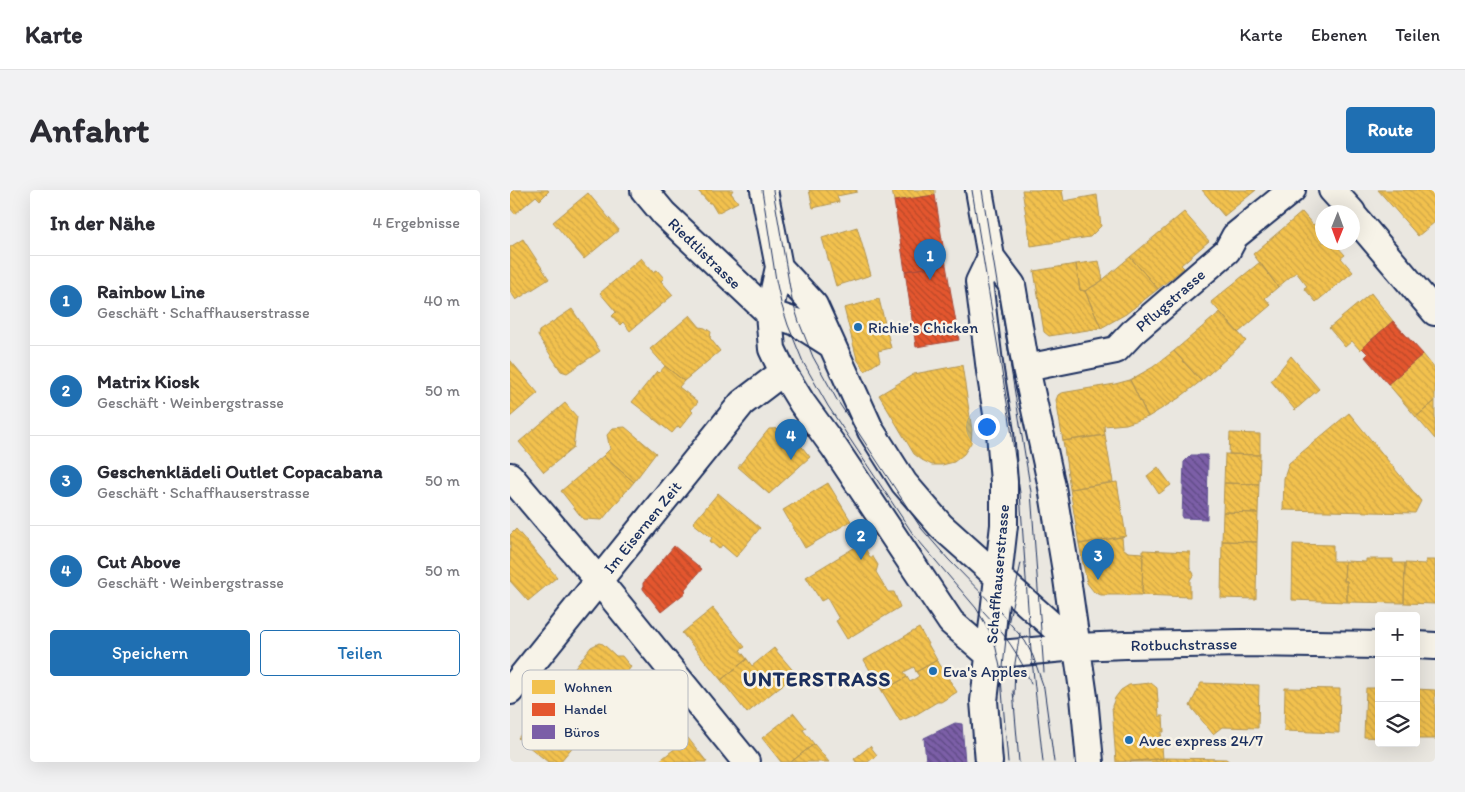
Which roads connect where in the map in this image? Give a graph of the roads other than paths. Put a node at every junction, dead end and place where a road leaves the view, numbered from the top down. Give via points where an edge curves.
1 (644, 190) edge
2 (764, 190) edge
3 (979, 190) edge
4 (1292, 190) edge
5 (1332, 190) edge
6 (1345, 205) edge
7 (1360, 223) edge
8 (990, 257) junction
9 (779, 267) junction
10 (769, 312) junction
11 (1435, 312) edge
12 (832, 344) junction
13 (1026, 368) junction
14 (783, 372) junction
15 (510, 476) edge
16 (998, 577) junction
17 (599, 581) junction
18 (1375, 644) edge
19 (1420, 645) edge
20 (1435, 646) edge
21 (1076, 647) junction
22 (989, 655) junction
23 (527, 670) edge
24 (671, 670) edge
25 (522, 676) edge
26 (510, 691) edge
27 (688, 691) edge
28 (746, 762) edge
29 (989, 762) edge
30 (1090, 762) edge

1 - 10 street, Riedtlistrasse via 671,220
2 - 9 street
3 - 8 street
4 - 13 street, Pflugstrasse via 1236,236 1227,251 1116,350
5 - 6 street
7 - 11 street
8 - 13 street via 1012,285
8 - 16 street, Schaffhauserstrasse via 979,282 1004,482 1004,529
9 - 10 street
9 - 12 street via 814,305
10 - 12 street via 796,322
10 - 14 street via 772,349
12 - 16 street via 871,431 904,483 941,526
13 - 21 street via 1052,487
14 - 17 street, Im Eisernen Zeit via 742,403
14 - 22 street via 951,622
15 - 17 street
16 - 21 street
16 - 22 street, Schaffhauserstrasse
17 - 23 street, Im Eisernen Zeit
17 - 24 street
18 - 21 street, Rotbuchstrasse
19 - 20 street
21 - 22 street, Rotbuchstrasse
21 - 30 street
22 - 29 street, Schaffhauserstrasse via 984,700
25 - 26 street, Im Eisernen Zeit
27 - 28 street

